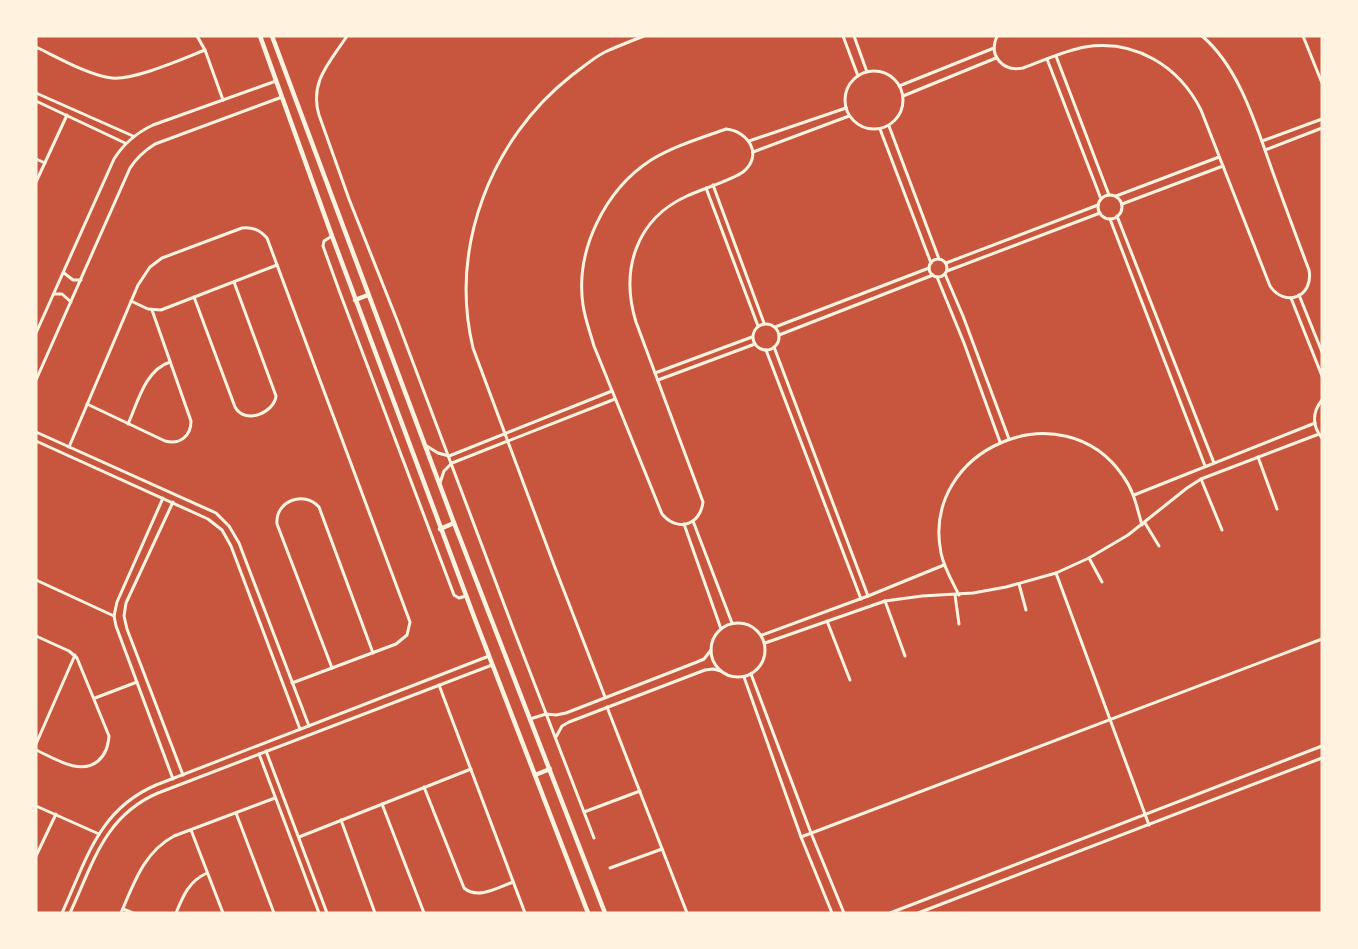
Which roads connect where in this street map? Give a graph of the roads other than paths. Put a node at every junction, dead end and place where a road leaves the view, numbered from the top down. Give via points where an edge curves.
1 (197, 36) edge
2 (260, 36) edge
3 (272, 36) edge
4 (346, 36) edge
5 (644, 36) edge
6 (843, 36) edge
7 (854, 36) edge
8 (997, 36) edge
9 (1202, 36) edge
10 (1303, 36) edge
11 (36, 47) edge
12 (994, 48) junction
13 (205, 50) junction
14 (1056, 56) junction
15 (996, 58) junction
16 (1047, 59) junction
17 (867, 72) junction
18 (858, 76) junction
19 (276, 81) junction
20 (1322, 83) edge
21 (899, 86) junction
22 (36, 93) edge
23 (903, 96) junction
24 (282, 97) junction
25 (222, 100) junction
26 (36, 101) edge
27 (846, 108) junction
28 (67, 115) junction
29 (849, 116) junction
30 (1322, 119) edge
31 (889, 126) junction
32 (1322, 128) edge
33 (880, 129) junction
34 (133, 136) junction
35 (749, 141) junction
36 (1262, 141) junction
37 (125, 143) junction
38 (1265, 150) junction
39 (752, 152) junction
40 (1219, 158) junction
41 (36, 159) edge
42 (318, 161) junction
43 (45, 163) junction
44 (306, 165) junction
45 (1223, 166) junction
46 (36, 182) edge
47 (713, 185) junction
48 (706, 188) junction
49 (1109, 195) junction
50 (1116, 196) junction
51 (1101, 199) junction
52 (1122, 204) junction
53 (1098, 205) junction
54 (1100, 213) junction
55 (1117, 216) junction
56 (1110, 219) junction
57 (332, 236) junction
58 (939, 259) junction
59 (931, 263) junction
60 (946, 263) junction
61 (277, 265) junction
62 (929, 268) junction
63 (946, 272) junction
64 (63, 273) junction
65 (935, 276) junction
66 (81, 280) junction
67 (234, 282) junction
68 (54, 294) junction
69 (368, 295) junction
70 (1299, 296) junction
71 (194, 297) junction
72 (1291, 298) junction
73 (355, 300) junction
74 (131, 301) junction
75 (71, 302) junction
76 (152, 310) junction
77 (764, 324) junction
78 (758, 326) junction
79 (775, 327) junction
80 (36, 333) edge
81 (779, 336) junction
82 (752, 337) junction
83 (755, 344) junction
84 (774, 347) junction
85 (766, 350) junction
86 (1322, 352) edge
87 (170, 362) junction
88 (655, 373) junction
89 (1322, 376) edge
90 (36, 380) edge
91 (658, 380) junction
92 (612, 391) junction
93 (992, 394) junction
94 (984, 397) junction
95 (615, 399) junction
96 (1322, 400) edge
97 (87, 404) junction
98 (1315, 423) junction
99 (128, 424) junction
100 (36, 432) edge
101 (504, 434) junction
102 (1319, 434) junction
103 (1322, 438) edge
104 (1008, 439) junction
105 (36, 441) edge
106 (507, 441) junction
107 (1000, 442) junction
108 (424, 444) junction
109 (69, 447) junction
110 (449, 456) junction
111 (1258, 457) junction
112 (452, 463) junction
113 (1214, 463) junction
114 (1205, 466) junction
115 (1201, 479) junction
116 (439, 484) junction
117 (1134, 495) junction
118 (163, 498) junction
119 (173, 502) junction
120 (1277, 509) dead end
121 (693, 521) junction
122 (454, 523) junction
123 (684, 524) junction
124 (1144, 524) junction
125 (440, 528) junction
126 (1222, 530) dead end
127 (1159, 546) dead end
128 (1089, 558) junction
129 (944, 566) junction
130 (1056, 573) junction
131 (36, 580) edge
132 (1102, 582) dead end
133 (1019, 584) junction
134 (957, 595) junction
135 (466, 596) junction
136 (868, 596) junction
137 (860, 599) junction
138 (885, 601) junction
139 (1026, 610) dead end
140 (114, 616) junction
141 (827, 621) junction
142 (732, 623) junction
143 (959, 624) dead end
144 (720, 629) junction
145 (762, 635) junction
146 (36, 636) edge
147 (1322, 640) edge
148 (765, 643) junction
149 (711, 650) junction
150 (373, 653) junction
151 (75, 655) junction
152 (489, 656) junction
153 (905, 656) dead end
154 (492, 665) junction
155 (332, 668) junction
156 (721, 671) junction
157 (751, 674) junction
158 (744, 677) junction
159 (850, 680) dead end
160 (137, 682) junction
161 (292, 683) junction
162 (439, 685) junction
163 (605, 697) junction
164 (95, 698) junction
165 (607, 707) junction
166 (546, 714) junction
167 (530, 720) junction
168 (1109, 720) junction
169 (309, 726) junction
170 (300, 729) junction
171 (555, 737) junction
172 (36, 744) edge
173 (1322, 746) edge
174 (36, 750) edge
175 (266, 751) junction
176 (259, 754) junction
177 (1322, 758) edge
178 (471, 769) junction
179 (550, 770) junction
180 (183, 775) junction
181 (535, 775) junction
182 (173, 779) junction
183 (424, 787) junction
184 (640, 791) junction
185 (276, 798) junction
186 (382, 804) junction
187 (36, 806) edge
188 (584, 812) junction
189 (236, 813) junction
190 (56, 814) junction
191 (1145, 814) junction
192 (341, 820) junction
193 (1149, 825) junction
194 (191, 830) junction
195 (810, 833) junction
196 (98, 834) junction
197 (299, 837) junction
198 (802, 837) junction
199 (594, 838) dead end
200 (662, 850) junction
201 (36, 856) edge
202 (610, 868) dead end
203 (208, 873) junction
204 (513, 882) junction
205 (122, 911) edge
206 (326, 912) edge
207 (62, 913) edge
208 (70, 913) edge
209 (133, 913) edge
210 (176, 913) edge
211 (223, 913) edge
212 (274, 913) edge
213 (319, 913) edge
214 (375, 913) edge
215 (424, 913) edge
216 (525, 913) edge
217 (588, 913) edge
218 (605, 913) edge
219 (687, 913) edge
220 (832, 913) edge
221 (844, 913) edge
222 (890, 913) edge
223 (918, 913) edge

1 - 13 street
2 - 19 street
3 - 42 street
4 - 110 street via 316,87 316,106
5 - 101 street via 604,52 544,98 499,161 475,218 467,277 470,336
6 - 18 street
7 - 17 street
8 - 12 street
9 - 36 street via 1232,73
10 - 20 street
11 - 13 street via 101,76 119,78
12 - 15 street
12 - 21 street
13 - 25 street
14 - 16 street
14 - 40 street via 1083,48 1112,46 1137,51 1160,62 1180,78 1195,99
14 - 49 street
15 - 16 street via 1015,70
15 - 23 street
16 - 51 street
17 - 18 street
17 - 21 street via 882,72
18 - 27 street via 846,90
19 - 24 street
19 - 25 street
21 - 23 street
22 - 34 street
23 - 31 street via 900,113
24 - 44 street
24 - 66 street via 161,142 141,154 130,168
25 - 34 street via 153,125
26 - 28 street
27 - 29 street
27 - 35 street
28 - 37 street
28 - 43 street
29 - 33 street via 863,127
29 - 39 street
30 - 36 street
31 - 33 street
31 - 58 street
32 - 38 street
33 - 59 street
34 - 37 street
35 - 39 street
35 - 92 street via 739,132 726,129 664,153 624,183 605,209 594,230 583,266 583,304 586,322
36 - 38 street
37 - 64 street via 114,159
38 - 70 street via 1309,270 1309,282
39 - 47 street via 749,166 744,171
40 - 45 street
40 - 50 street
41 - 43 street
42 - 44 street
42 - 69 street
43 - 46 street
44 - 57 street
45 - 52 street
45 - 72 street via 1270,286 1278,296
47 - 48 street
47 - 77 street
48 - 78 street
48 - 88 street via 669,206 660,214 647,229 634,255 629,294
49 - 50 street
49 - 51 street
50 - 52 street
51 - 53 street
52 - 55 street via 1122,211
53 - 54 street
53 - 60 street
54 - 56 street
54 - 63 street
55 - 56 street
55 - 113 street
56 - 114 street
57 - 73 street
57 - 135 street via 324,241 323,246 340,294 454,595
58 - 59 street
58 - 60 street
59 - 62 street
60 - 63 street
61 - 67 street
61 - 74 street via 264,234 254,228 242,228 162,258 141,278
61 - 150 street via 410,622 407,636 402,641
62 - 65 street
62 - 79 street
63 - 65 street
63 - 93 street
64 - 66 street via 69,279
64 - 68 street
65 - 81 street
65 - 94 street
66 - 75 street
67 - 71 street
67 - 71 street via 276,396 270,409 251,417 241,415 235,407
68 - 75 street via 66,296
68 - 80 street
69 - 73 street
69 - 108 street
70 - 72 street
70 - 86 street
71 - 76 street
72 - 89 street
73 - 125 street
74 - 76 street
74 - 97 street
75 - 90 street
76 - 87 street
77 - 78 street
77 - 79 street
78 - 82 street
79 - 81 street
81 - 84 street
82 - 83 street
82 - 88 street
83 - 85 street
83 - 91 street
84 - 85 street
84 - 136 street
85 - 137 street
87 - 99 street via 150,377
87 - 99 street via 191,421 189,432 182,440 170,442
88 - 91 street
91 - 121 street via 702,495 702,509
92 - 95 street
92 - 101 street
93 - 94 street
93 - 104 street
94 - 107 street
95 - 106 street
95 - 123 street via 662,514 671,522
96 - 98 street via 1316,410
97 - 99 street
97 - 109 street
98 - 102 street
98 - 113 street
100 - 109 street
101 - 106 street
101 - 110 street
102 - 103 street
102 - 111 street
104 - 107 street
104 - 117 street via 1043,433 1082,442 1098,450 1115,466
105 - 118 street
106 - 112 street
106 - 163 street
107 - 129 street via 967,465 948,493 939,526
108 - 110 street via 438,454
108 - 116 street
109 - 161 street via 216,513 225,521 238,543
110 - 112 street
111 - 115 street
111 - 120 street
112 - 116 street via 444,471
112 - 166 street
113 - 114 street
114 - 117 street
115 - 124 street
115 - 126 street
116 - 122 street
117 - 124 street
118 - 119 street
118 - 140 street via 115,606
119 - 170 street via 208,519 222,530 229,541
119 - 180 street via 126,603 124,616
121 - 123 street
121 - 142 street
122 - 125 street
122 - 167 street
123 - 144 street
124 - 127 street
124 - 128 street
125 - 135 street
128 - 130 street
128 - 132 street
129 - 134 street
129 - 136 street
130 - 133 street
130 - 168 street
131 - 140 street
133 - 134 street
133 - 139 street
134 - 138 street
134 - 143 street
135 - 152 street
136 - 137 street
137 - 145 street
138 - 141 street
138 - 153 street
140 - 160 street
141 - 148 street
141 - 159 street
142 - 144 street
142 - 145 street via 749,624
144 - 149 street via 713,638
145 - 148 street
146 - 151 street
147 - 168 street
148 - 157 street via 765,658
149 - 156 street
149 - 163 street via 704,659
150 - 155 street
150 - 155 street via 319,507 310,499 298,498 283,505 276,519
151 - 164 street
151 - 172 street
152 - 154 street
152 - 169 street
154 - 162 street
154 - 181 street
155 - 161 street
156 - 158 street
156 - 165 street via 705,670
157 - 158 street
157 - 195 street
158 - 198 street
160 - 164 street
160 - 182 street
161 - 169 street
162 - 175 street
162 - 178 street
163 - 166 street via 561,714
164 - 174 street via 109,736 106,751 97,762 76,767
165 - 171 street via 565,724
165 - 184 street
166 - 167 street
166 - 171 street
167 - 179 street
168 - 191 street
168 - 195 street
169 - 170 street
170 - 180 street
171 - 188 street
173 - 191 street
175 - 176 street
175 - 197 street
176 - 185 street
176 - 208 street via 158,793 129,809 107,834
177 - 193 street
178 - 183 street
178 - 204 street
179 - 181 street
179 - 218 street
180 - 182 street
181 - 217 street
182 - 196 street via 146,789 128,801
183 - 186 street
183 - 204 street via 464,888 477,894
184 - 188 street
184 - 200 street
185 - 189 street
185 - 213 street
186 - 192 street
186 - 215 street
187 - 190 street
188 - 199 street
189 - 194 street
189 - 212 street
190 - 196 street
190 - 201 street
191 - 193 street
191 - 222 street
192 - 197 street
192 - 214 street
193 - 223 street
194 - 203 street
194 - 205 street via 166,840 152,852
195 - 198 street
195 - 221 street
196 - 207 street
197 - 206 street
198 - 220 street
200 - 202 street
200 - 219 street
203 - 210 street via 188,888
203 - 211 street
204 - 216 street
205 - 209 street

